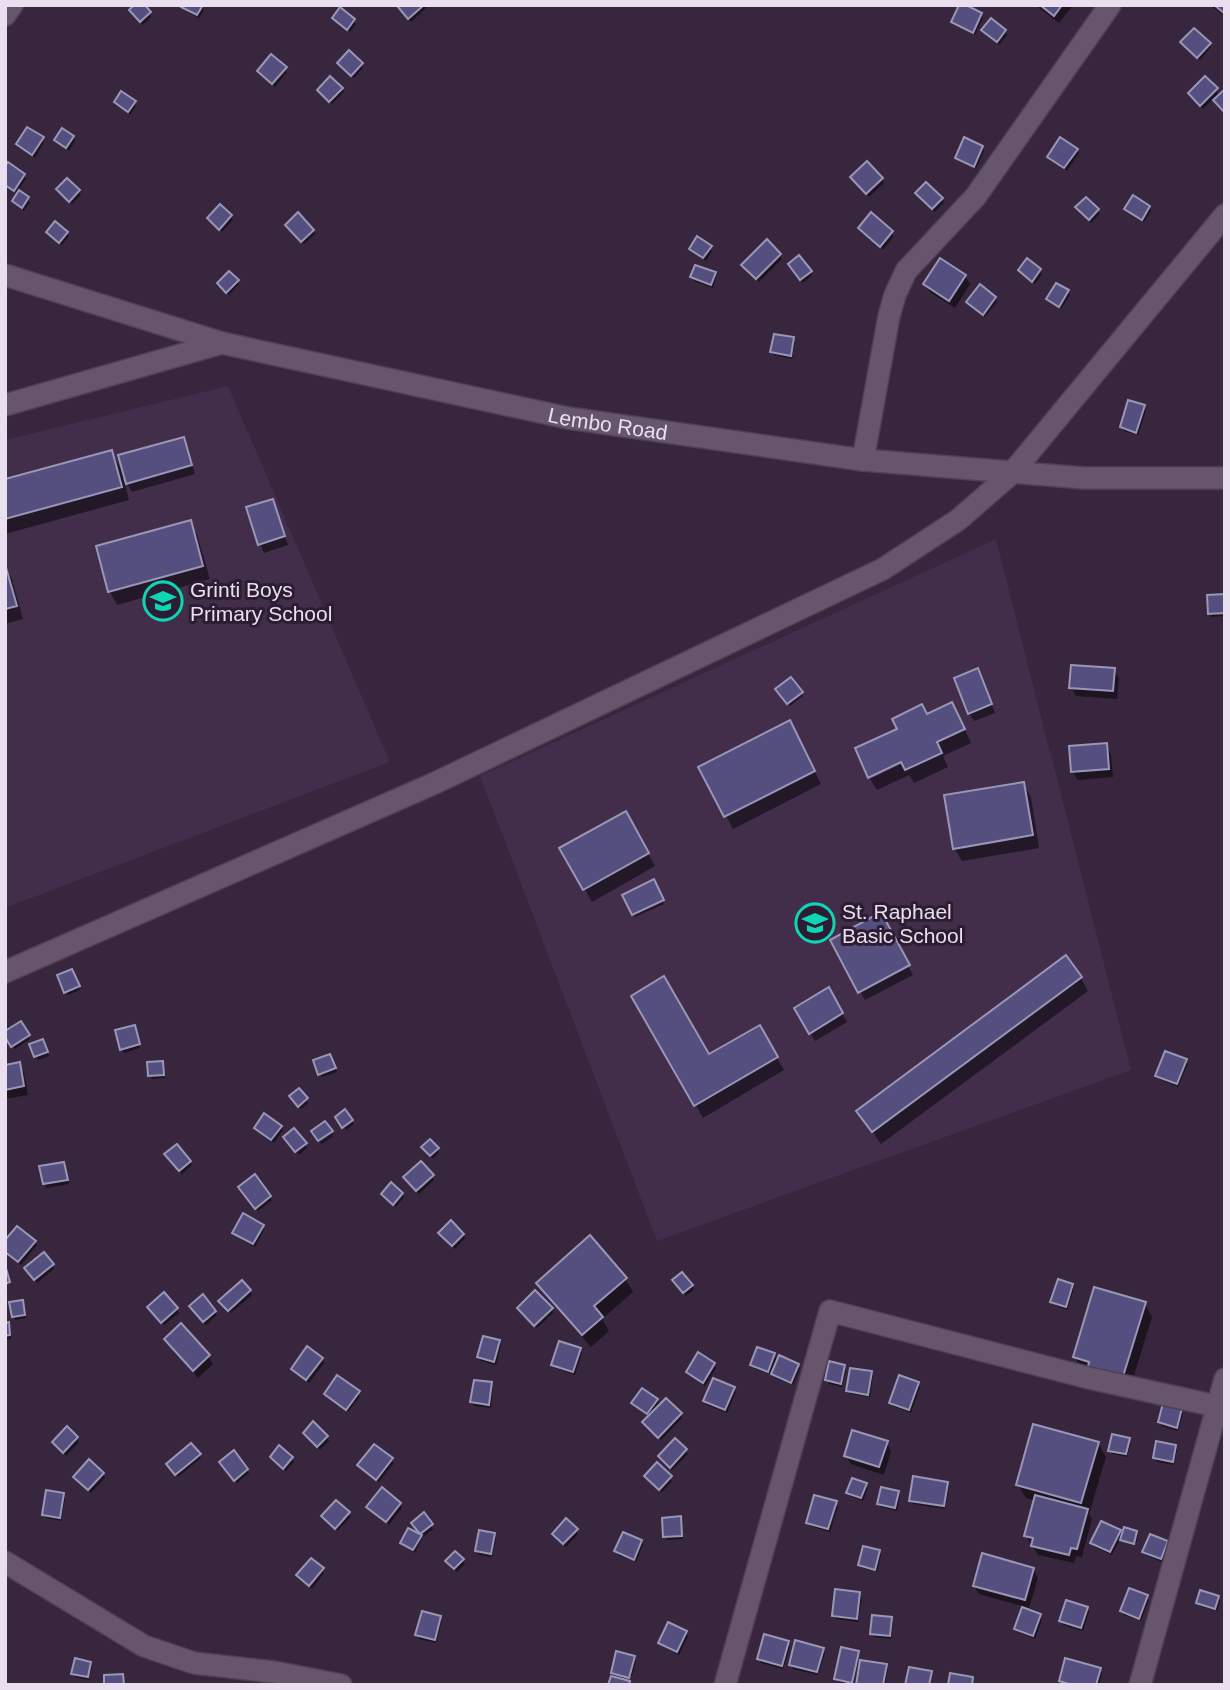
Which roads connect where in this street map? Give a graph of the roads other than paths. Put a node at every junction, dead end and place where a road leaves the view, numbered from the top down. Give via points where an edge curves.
1 (12, 5) edge
2 (1110, 5) edge
3 (5, 15) edge
4 (1225, 215) edge
5 (5, 275) edge
6 (222, 343) junction
7 (5, 405) edge
8 (863, 460) junction
9 (1012, 473) junction
10 (1225, 478) edge
11 (5, 972) edge
12 (1225, 1379) edge
13 (1222, 1406) edge
14 (5, 1562) edge
15 (272, 1679) edge
16 (341, 1685) edge
17 (725, 1685) edge
18 (1140, 1685) edge

1 - 3 street
2 - 8 street via 976,196 906,271 889,316
4 - 9 street
5 - 6 street
6 - 7 street, Lembo Road
6 - 8 street, Lembo Road via 568,418
8 - 9 street, Lembo Road
9 - 10 street, Lembo Road
9 - 11 street via 958,520 883,569 435,783
12 - 13 street
13 - 17 street via 1089,1378 830,1311
13 - 18 street
14 - 15 street via 144,1646 194,1663
15 - 16 street

